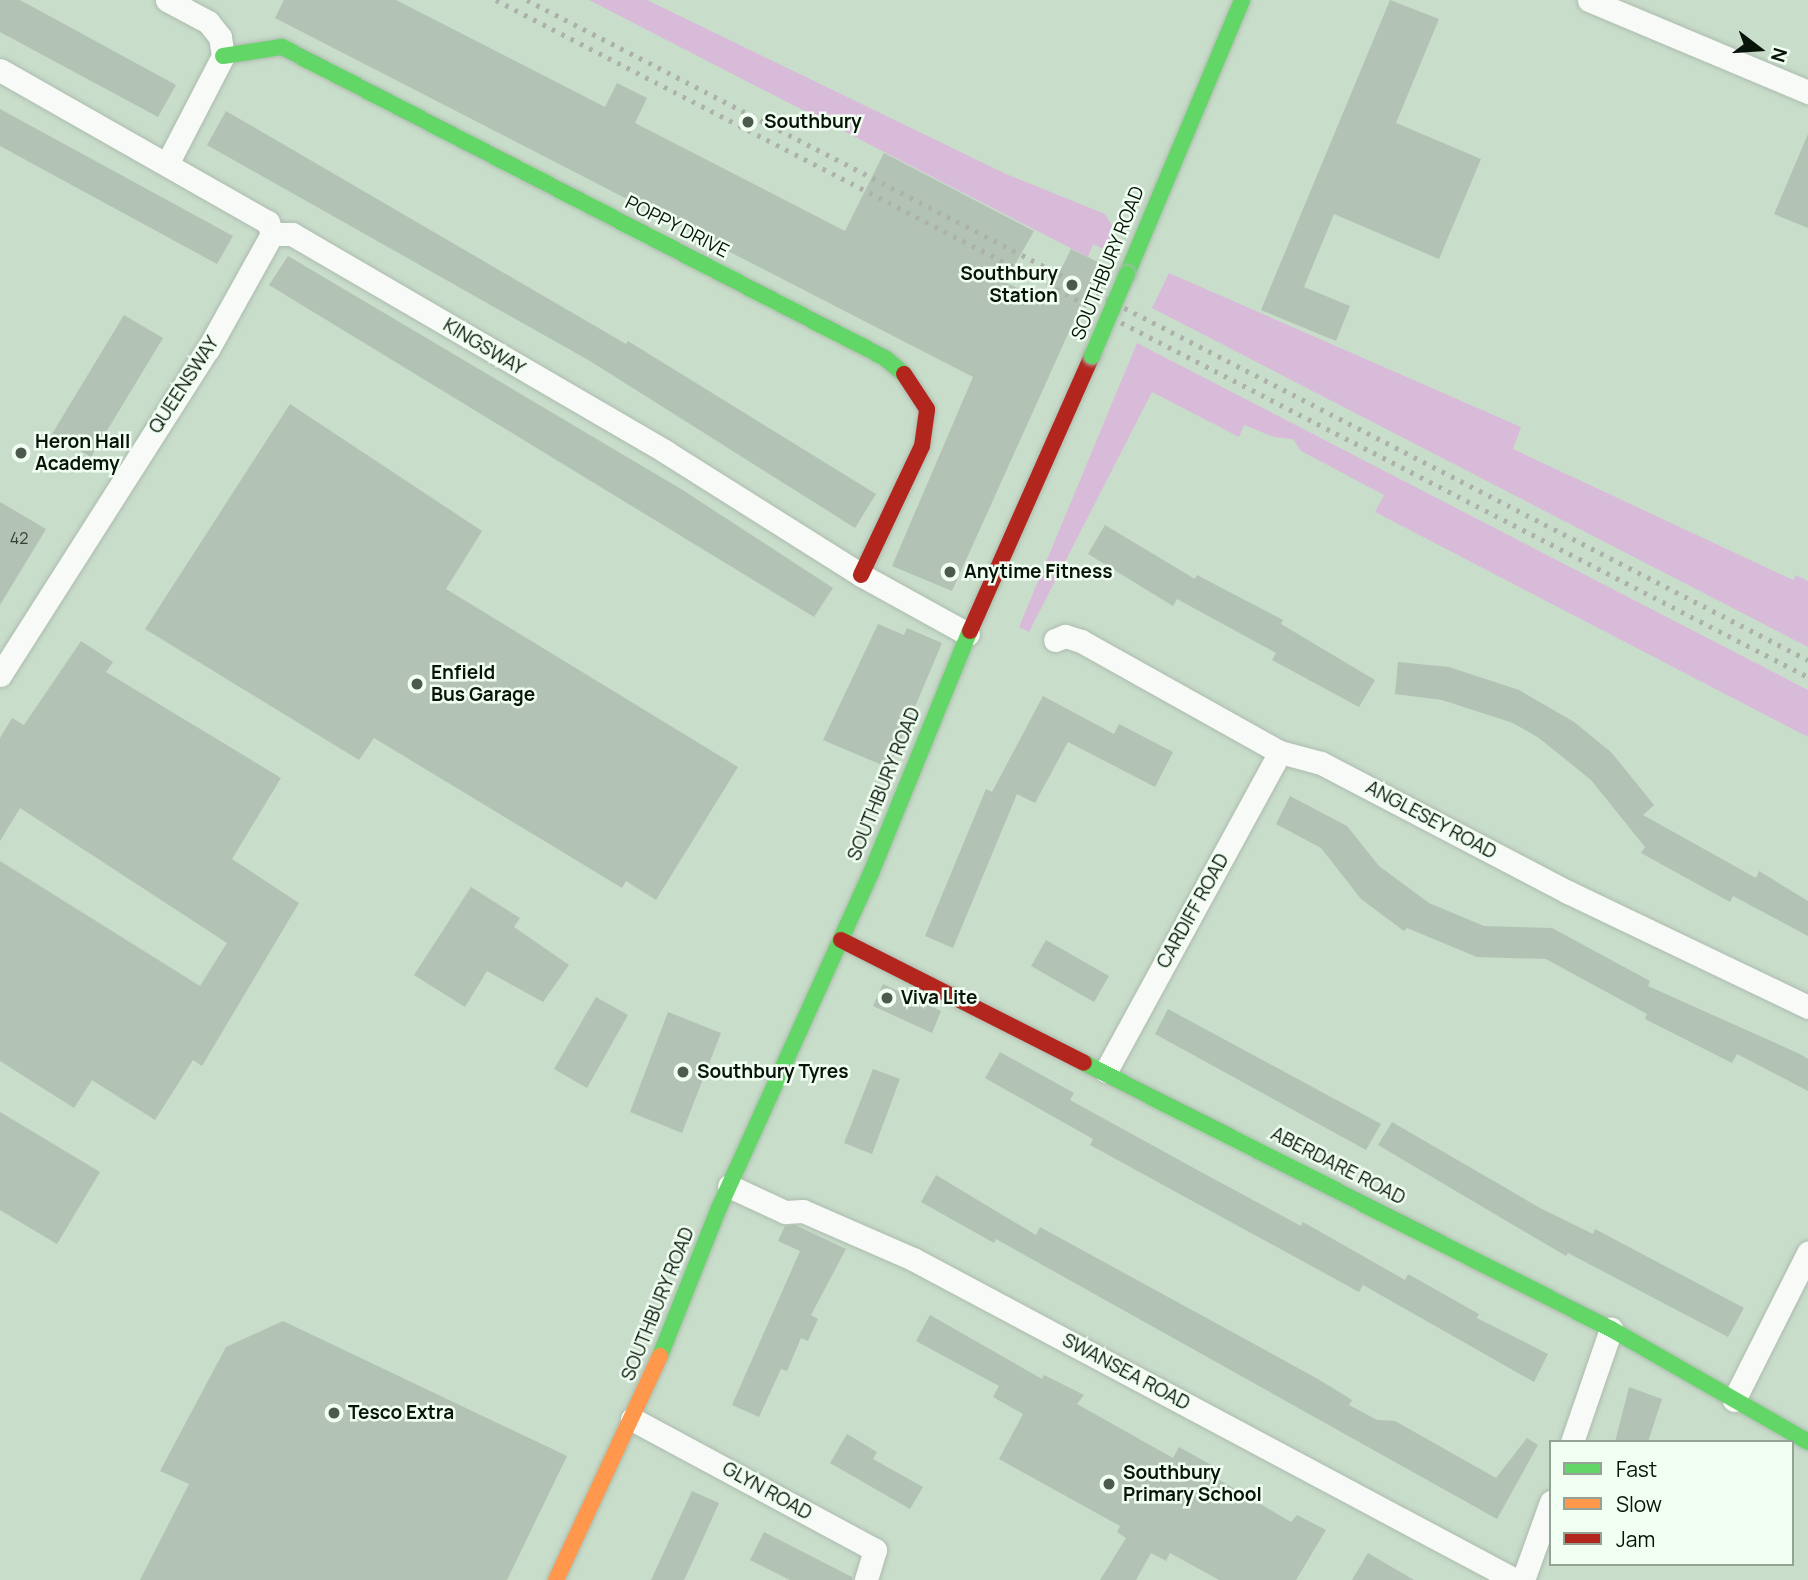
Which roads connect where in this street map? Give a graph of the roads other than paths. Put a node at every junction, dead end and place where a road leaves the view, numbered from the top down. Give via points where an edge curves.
1 (167, 0) edge
2 (1249, 0) edge
3 (1589, 0) edge
4 (1238, 9) edge
5 (223, 56) junction
6 (0, 70) edge
7 (1808, 92) edge
8 (168, 162) junction
9 (272, 234) junction
10 (861, 575) junction
11 (968, 634) junction
12 (1055, 640) dead end
13 (0, 675) edge
14 (1280, 752) junction
15 (841, 940) junction
16 (1808, 1007) edge
17 (1106, 1071) junction
18 (729, 1186) junction
19 (1808, 1253) edge
20 (1611, 1329) junction
21 (1734, 1400) junction
22 (632, 1419) junction
23 (1573, 1440) edge
24 (1808, 1442) edge
25 (1549, 1508) edge
26 (556, 1580) edge
27 (866, 1580) edge
28 (1515, 1580) edge
29 (1523, 1580) edge

1 - 5 street via 208,22 220,37
2 - 4 street
3 - 7 street
4 - 11 street, SOUTHBURY ROAD, bridge via 1092,356
5 - 8 street
5 - 10 street, POPPY DRIVE via 282,47 885,358 914,381 927,409 922,446
6 - 8 street
8 - 9 street via 268,222
9 - 10 street, KINGSWAY via 292,234 666,452
9 - 13 street, QUEENSWAY via 208,349
10 - 11 street, KINGSWAY
11 - 15 street, SOUTHBURY ROAD
12 - 14 street, ANGLESEY ROAD via 1065,636 1081,641
14 - 16 street, ANGLESEY ROAD via 1321,763 1568,892
14 - 17 street, CARDIFF ROAD
15 - 17 street, ABERDARE ROAD
15 - 18 street, SOUTHBURY ROAD
17 - 20 street, ABERDARE ROAD
18 - 22 street, SOUTHBURY ROAD
18 - 28 street, SWANSEA ROAD via 785,1212 803,1212 913,1259
19 - 21 street
20 - 21 street, ABERDARE ROAD
20 - 23 street
21 - 24 street, ABERDARE ROAD
22 - 26 street, SOUTHBURY ROAD
22 - 27 street, GLYN ROAD via 875,1550
25 - 29 street

